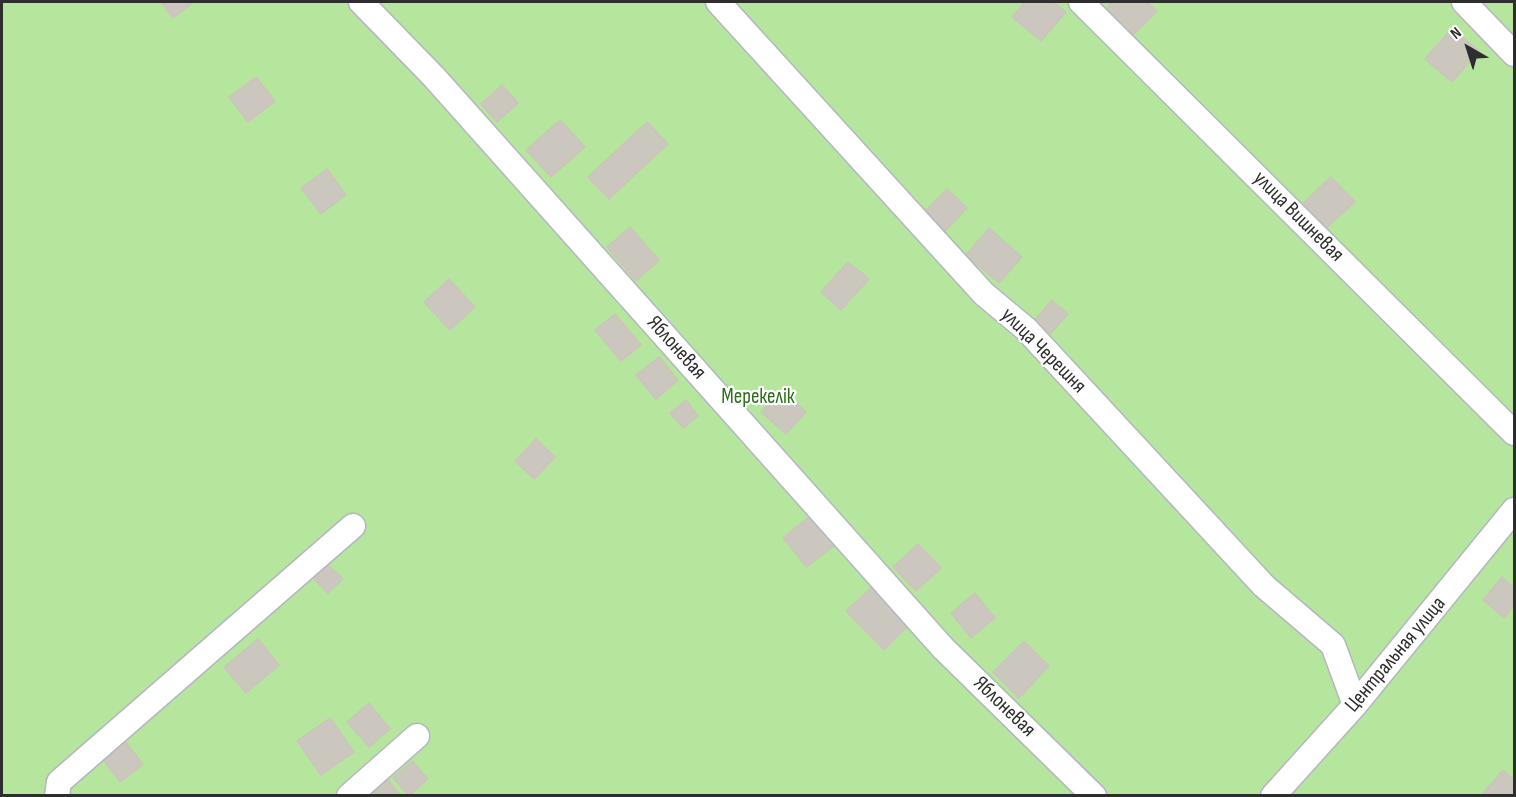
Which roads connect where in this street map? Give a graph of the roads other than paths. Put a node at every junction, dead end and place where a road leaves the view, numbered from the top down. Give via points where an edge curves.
1 (361, 2) edge
2 (718, 2) edge
3 (1081, 2) edge
4 (1464, 2) edge
5 (1515, 54) edge
6 (1515, 433) edge
7 (1515, 510) edge
8 (353, 526) dead end
9 (1355, 705) junction
10 (417, 736) dead end
11 (57, 795) edge
12 (349, 795) edge
13 (1094, 795) edge
14 (1273, 795) edge

1 - 13 street, Яблоневая via 434,76 943,648
2 - 9 street, улица Черешня via 984,294 1026,329 1264,585 1333,645
3 - 6 street, улица Вишневая
4 - 5 street
7 - 9 street, Центральная улица
8 - 11 street via 59,782
9 - 14 street, Центральная улица
10 - 12 street

